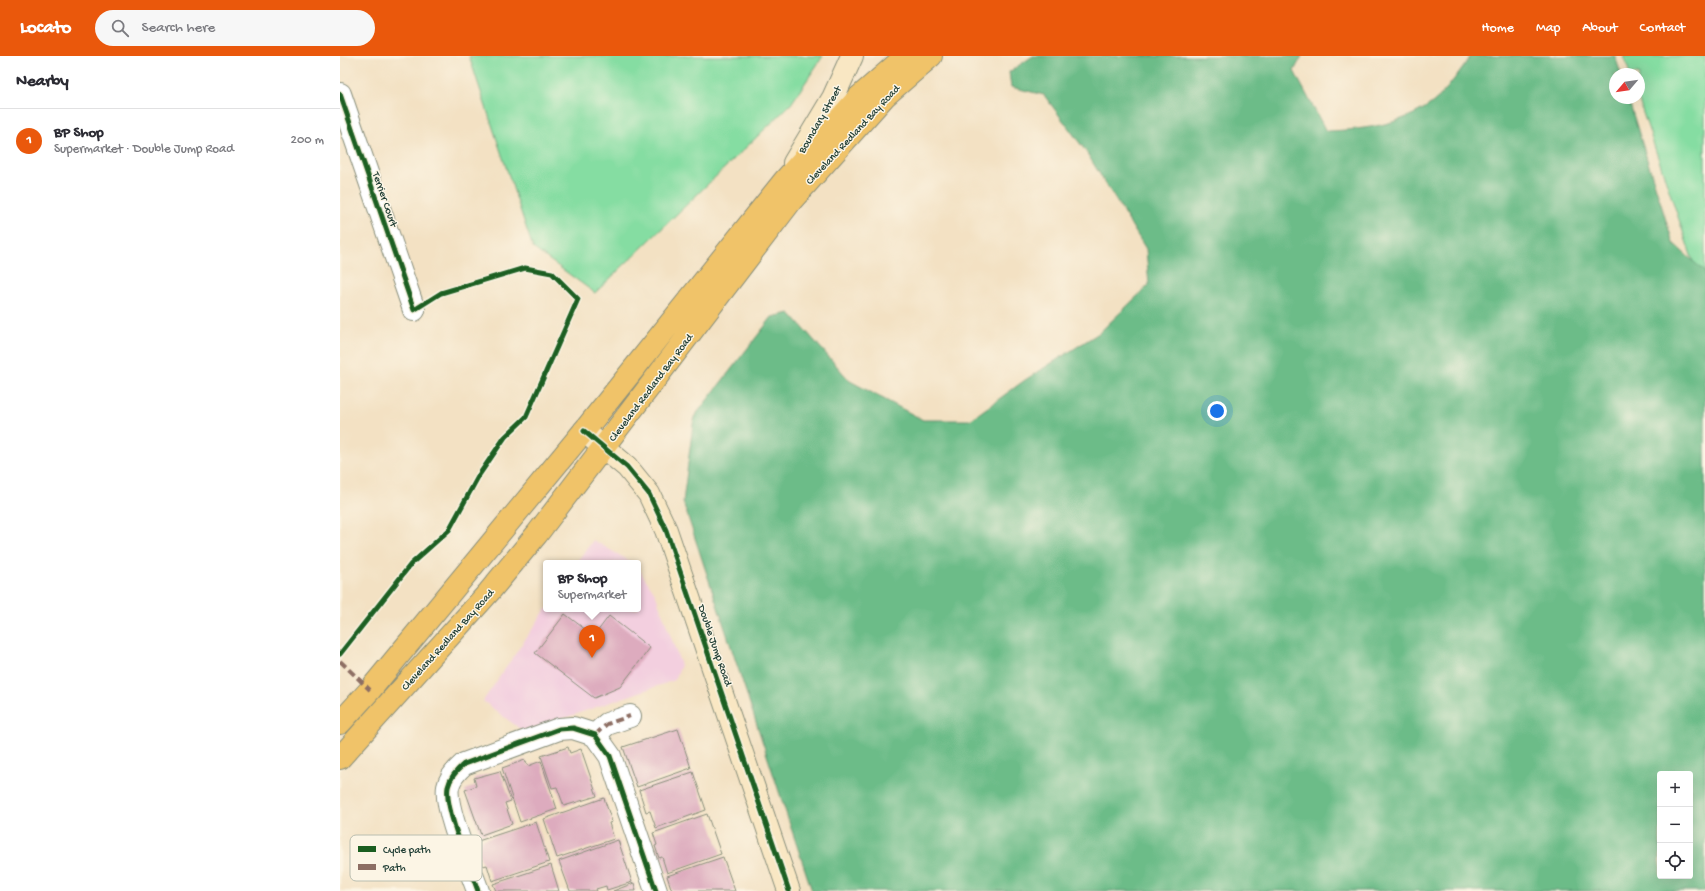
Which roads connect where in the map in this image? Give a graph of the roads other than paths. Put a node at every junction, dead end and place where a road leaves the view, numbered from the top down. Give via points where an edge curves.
1 (852, 56) edge
2 (906, 56) edge
3 (931, 56) edge
4 (340, 94) edge
5 (784, 181) junction
6 (414, 310) dead end
7 (584, 431) junction
8 (603, 448) junction
9 (630, 716) dead end
10 (340, 723) edge
11 (595, 734) junction
12 (340, 758) edge
13 (459, 835) edge
14 (475, 881) edge
15 (478, 891) edge
16 (656, 891) edge
17 (790, 891) edge

1 - 5 street, Boundary Street via 833,98
2 - 5 highway, Cleveland Redland Bay Road via 859,96
3 - 8 highway, Cleveland Redland Bay Road via 885,96 791,201
4 - 6 street, Terrier Court
5 - 7 highway, Cleveland Redland Bay Road
7 - 8 street, Double Jump Road
7 - 10 highway, Cleveland Redland Bay Road
8 - 12 highway, Cleveland Redland Bay Road via 490,592
8 - 17 street, Double Jump Road via 627,467 649,494 666,530
9 - 11 street via 607,724
11 - 13 street via 573,728 559,729 464,764 455,772 448,786 448,803
11 - 16 street via 610,756
14 - 15 street

